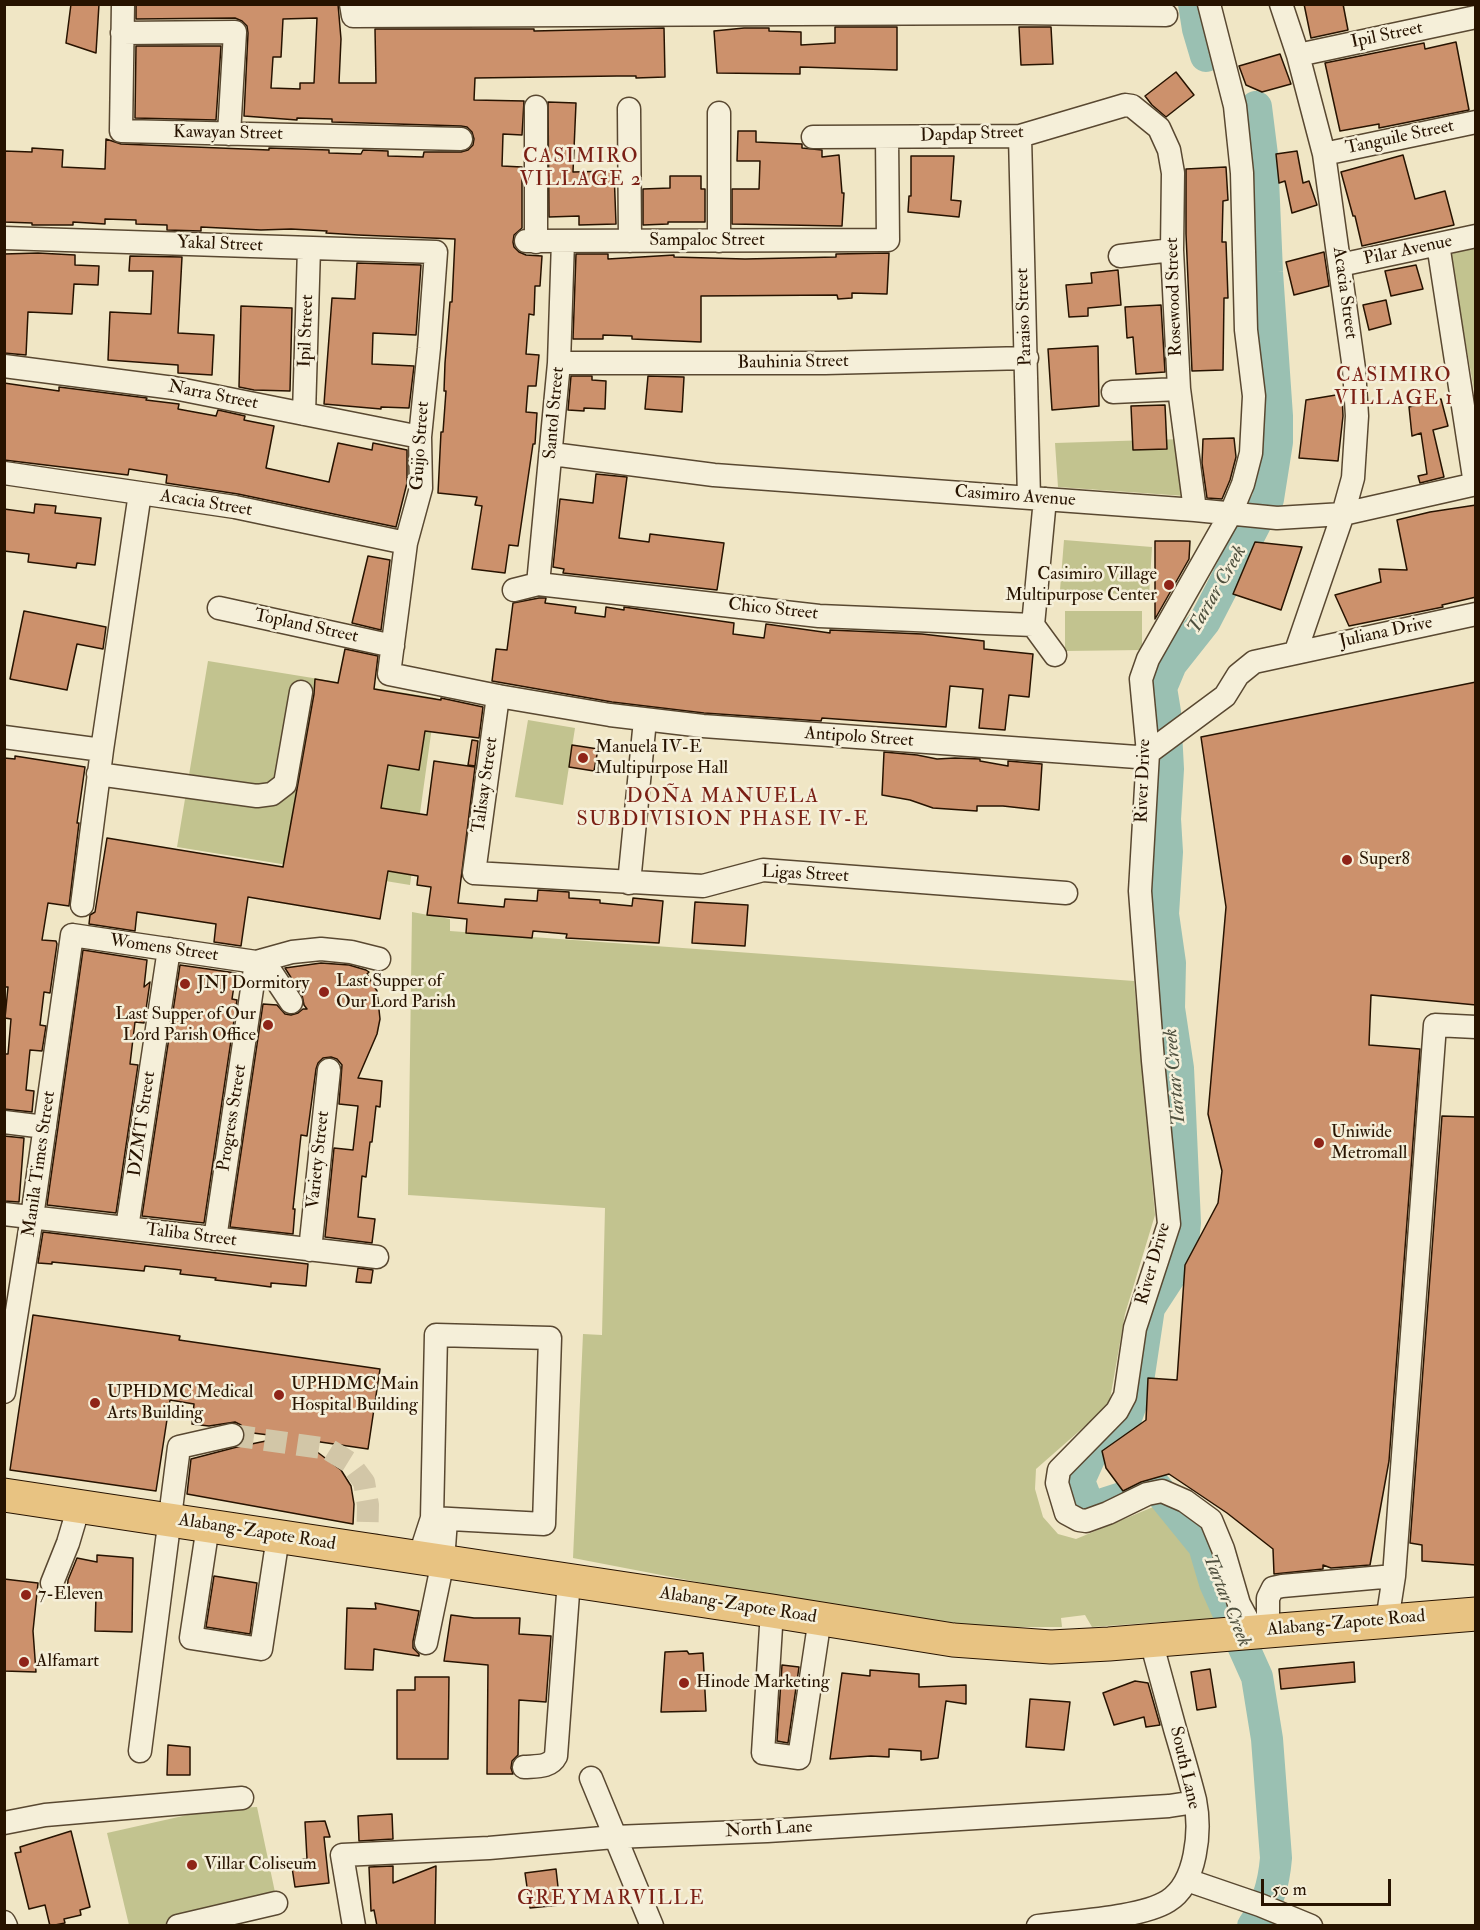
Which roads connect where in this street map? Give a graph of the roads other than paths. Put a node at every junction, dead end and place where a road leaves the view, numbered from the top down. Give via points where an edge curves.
1 (123, 4) edge
2 (351, 4) edge
3 (1209, 4) edge
4 (1281, 4) edge
5 (1018, 9) edge
6 (1166, 15) dead end
7 (1476, 17) edge
8 (122, 33) junction
9 (1298, 55) junction
10 (1125, 105) joint
11 (536, 107) dead end
12 (630, 109) dead end
13 (719, 113) dead end
14 (1476, 122) edge
15 (229, 134) junction
16 (1020, 136) junction
17 (813, 137) dead end
18 (887, 137) junction
19 (461, 139) dead end
20 (1324, 154) junction
21 (1476, 236) edge
22 (4, 238) edge
23 (563, 241) junction
24 (630, 241) junction
25 (720, 241) junction
26 (1438, 244) junction
27 (309, 248) junction
28 (1172, 250) junction
29 (435, 252) joint
30 (1120, 256) dead end
31 (1340, 265) junction
32 (1027, 358) junction
33 (559, 363) junction
34 (4, 366) edge
35 (1179, 389) junction
36 (1113, 392) dead end
37 (304, 414) junction
38 (420, 437) junction
39 (552, 454) junction
40 (4, 473) edge
41 (1475, 484) edge
42 (140, 493) junction
43 (1037, 498) junction
44 (1195, 510) junction
45 (1239, 514) junction
46 (1343, 514) junction
47 (406, 543) junction
48 (538, 584) junction
49 (514, 590) dead end
50 (219, 608) dead end
51 (1476, 614) edge
52 (1033, 625) junction
53 (393, 646) junction
54 (1296, 651) junction
55 (1055, 655) dead end
56 (389, 674) joint
57 (301, 692) dead end
58 (498, 696) junction
59 (645, 720) junction
60 (4, 737) edge
61 (1153, 749) junction
62 (102, 750) junction
63 (99, 774) junction
64 (474, 873) joint
65 (629, 883) junction
66 (1066, 893) dead end
67 (82, 905) dead end
68 (72, 935) joint
69 (168, 949) junction
70 (379, 959) dead end
71 (260, 961) junction
72 (291, 1002) dead end
73 (1476, 1027) edge
74 (329, 1070) dead end
75 (4, 1122) edge
76 (45, 1127) junction
77 (4, 1214) edge
78 (32, 1217) junction
79 (127, 1228) junction
80 (215, 1239) junction
81 (310, 1250) junction
82 (376, 1257) dead end
83 (4, 1392) edge
84 (232, 1435) tunnel mouth
85 (4, 1495) edge
86 (79, 1506) junction
87 (169, 1519) junction
88 (439, 1519) junction
89 (208, 1526) junction
90 (278, 1537) junction
91 (431, 1560) junction
92 (1394, 1576) junction
93 (569, 1580) junction
94 (52, 1583) dead end
95 (772, 1611) junction
96 (1476, 1614) edge
97 (820, 1618) junction
98 (1387, 1622) junction
99 (1256, 1631) junction
100 (1151, 1641) junction
101 (426, 1642) dead end
102 (140, 1751) dead end
103 (524, 1767) dead end
104 (591, 1778) dead end
105 (242, 1798) dead end
106 (1195, 1802) junction
107 (4, 1823) edge
108 (614, 1837) junction
109 (1188, 1880) junction
110 (276, 1902) dead end
111 (1276, 1914) edge
112 (1148, 1918) edge
113 (178, 1926) edge
114 (354, 1926) edge
115 (652, 1926) edge
116 (1038, 1926) edge
117 (1311, 1926) edge

1 - 8 street, Kawayan Street
2 - 5 street via 353,16
3 - 45 street, River Drive via 1235,106 1242,173 1246,330 1254,396 1251,453
4 - 9 street, Acacia Street
5 - 6 street
7 - 9 street, Ipil Street
8 - 15 street, Kawayan Street via 121,131
8 - 15 street via 235,32
9 - 20 street, Acacia Street
10 - 16 street, Dapdap Street
10 - 28 street, Rosewood Street via 1132,106 1159,128 1169,150 1173,173
11 - 23 street, Sampaloc Street via 531,241
12 - 24 street
13 - 25 street
14 - 20 street, Tanguile Street
15 - 19 street, Kawayan Street
16 - 18 street, Dapdap Street
16 - 32 street, Paraiso Street
17 - 18 street, Dapdap Street
18 - 25 street, Sampaloc Street via 888,240
20 - 31 street, Acacia Street
21 - 26 street, Pilar Avenue
22 - 27 street, Yakal Street
23 - 24 street, Sampaloc Street
23 - 33 street, Santol Street
24 - 25 street, Sampaloc Street
26 - 31 street, Pilar Avenue
26 - 41 street
27 - 29 street, Yakal Street
27 - 37 street, Ipil Street
28 - 30 street
28 - 35 street, Rosewood Street
29 - 38 street, Guijo Street
31 - 46 street, Acacia Street via 1357,416 1353,477
32 - 33 street, Bauhinia Street
32 - 43 street, Paraiso Street
33 - 39 street, Santol Street
34 - 37 street, Narra Street via 174,388
35 - 36 street
35 - 44 street, Rosewood Street
37 - 38 street, Narra Street
38 - 47 street, Guijo Street via 421,488
39 - 43 street, Casimiro Avenue via 714,475
39 - 48 street, Santol Street
40 - 42 street, Acacia Street
41 - 46 street, Casimiro Avenue
42 - 47 street, Acacia Street via 235,507
42 - 62 street
43 - 44 street, Casimiro Avenue
43 - 52 street, Paraiso Street
44 - 45 street, Casimiro Avenue
45 - 46 street, Casimiro Avenue via 1277,518
45 - 61 street, River Drive via 1148,659 1142,679
46 - 54 street, Acacia Street
47 - 53 street, Guijo Street
48 - 49 street, Chico Street
48 - 52 street, Chico Street via 819,616
50 - 53 street, Topland Street
51 - 54 street, Juliana Drive
52 - 55 street
53 - 56 street, Guijo Street
54 - 61 street via 1254,662 1238,675 1225,696
56 - 58 street, Antipolo Street
57 - 63 street via 285,784 272,794 257,796
58 - 59 street, Antipolo Street
58 - 64 street, Talisay Street
59 - 61 street, Antipolo Street via 1137,757
59 - 65 street
60 - 62 street
61 - 99 street, River Drive via 1140,891 1169,1224 1135,1328 1125,1396 1117,1411 1059,1470 1057,1483 1066,1513 1079,1520 1086,1521 1162,1491 1185,1501 1211,1520 1237,1597
62 - 63 street
63 - 67 street
64 - 65 street, Ligas Street
65 - 66 street, Ligas Street via 703,886 763,870
68 - 69 street, Womens Street
68 - 76 street, Manila Times Street
69 - 71 street, Womens Street
69 - 79 street, DZMT Street
70 - 71 street via 321,949
71 - 72 street
71 - 80 street, Progress Street
73 - 92 street via 1435,1025
74 - 81 street, Variety Street
75 - 76 street
76 - 78 street, Manila Times Street
77 - 78 street, Taliba Street
78 - 79 street, Taliba Street
78 - 83 street, Manila Times Street
79 - 80 street, Taliba Street
80 - 81 street, Taliba Street
81 - 82 street, Taliba Street
84 - 87 street via 179,1447
85 - 86 highway, Alabang-Zapote Road
86 - 87 highway, Alabang-Zapote Road
86 - 94 street
87 - 89 highway, Alabang-Zapote Road
87 - 102 street
88 - 88 street via 544,1524 550,1338 436,1335
88 - 91 street
89 - 90 highway, Alabang-Zapote Road
89 - 90 street via 191,1638 261,1649
90 - 91 highway, Alabang-Zapote Road
91 - 93 highway, Alabang-Zapote Road
91 - 101 street
92 - 98 street
92 - 99 street via 1273,1588
93 - 95 highway, Alabang-Zapote Road
93 - 103 street via 556,1756 547,1766
95 - 97 highway, Alabang-Zapote Road
95 - 97 street via 763,1753 799,1758
96 - 98 highway, Alabang-Zapote Road
97 - 100 highway, Alabang-Zapote Road via 1016,1646
98 - 99 highway, Alabang-Zapote Road
99 - 100 highway, Alabang-Zapote Road
100 - 106 street, South Lane
104 - 108 street
105 - 107 street via 45,1815
106 - 108 street, North Lane via 820,1828
106 - 109 street, South Lane via 1197,1835
108 - 114 street, North Lane via 342,1855
108 - 115 street
109 - 111 street
109 - 112 street
110 - 113 street
111 - 117 street
112 - 116 street

